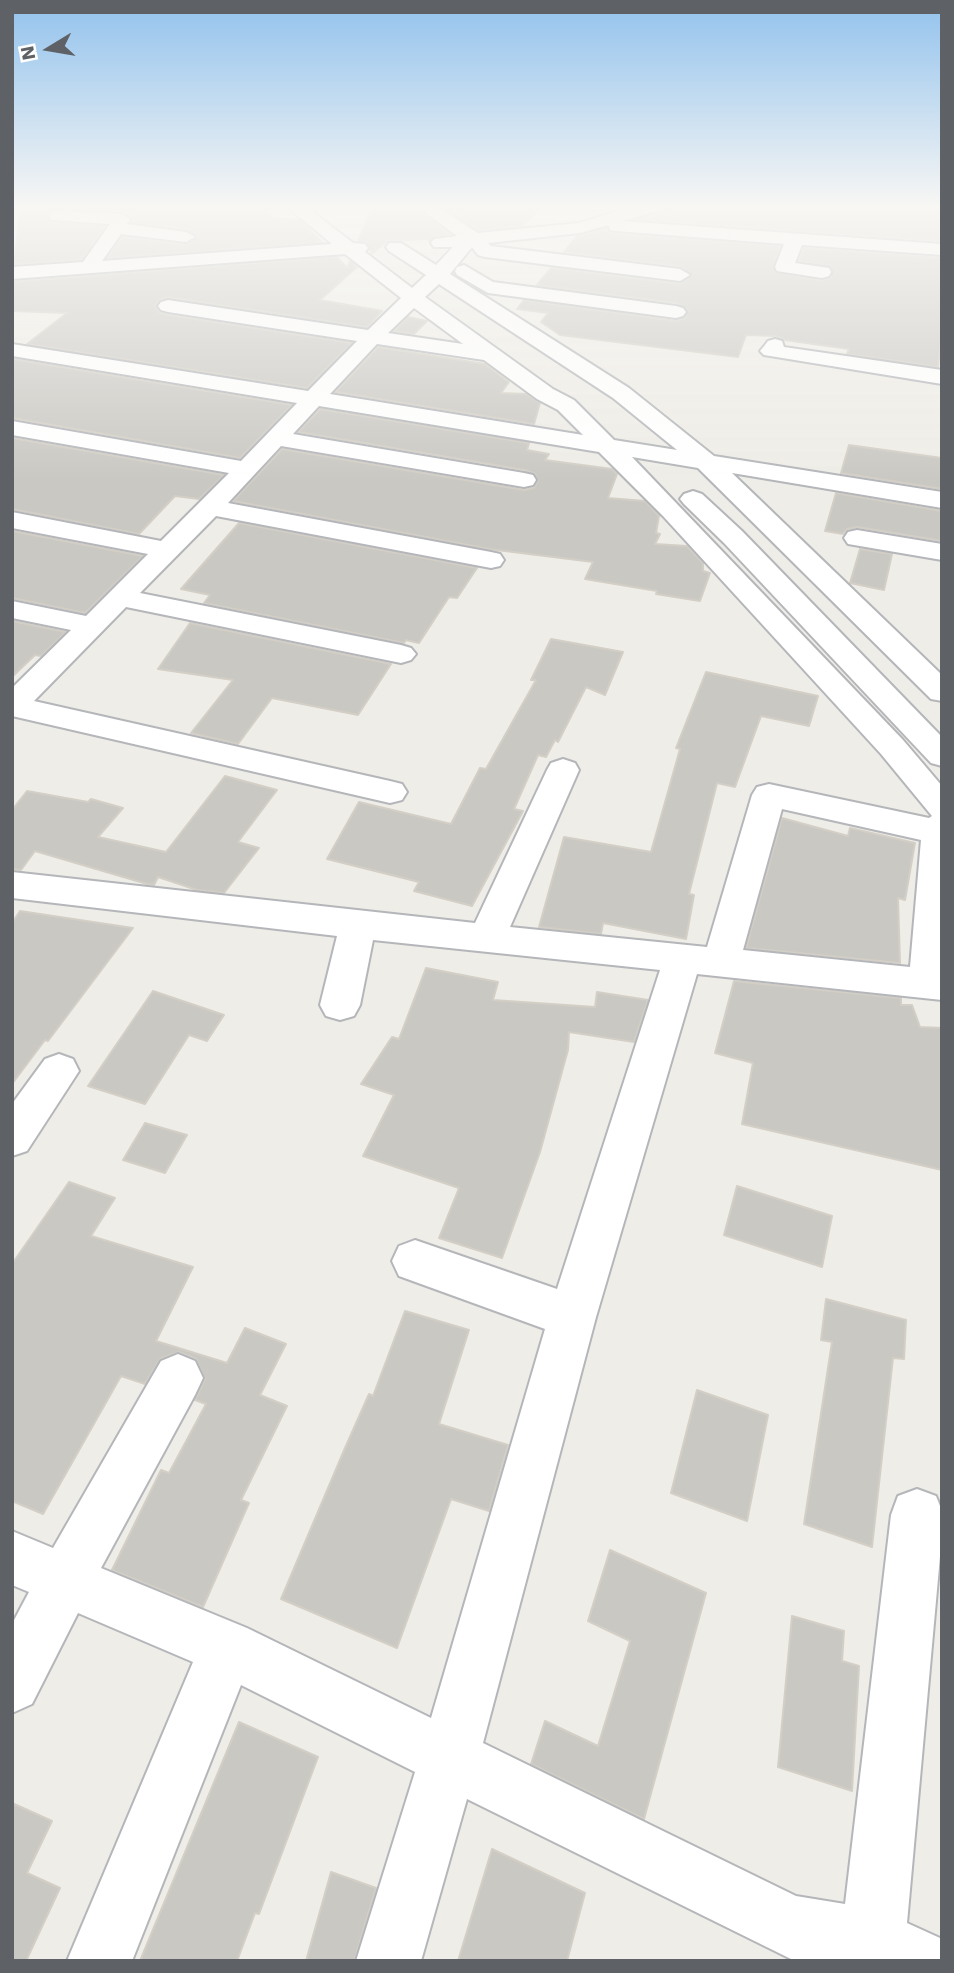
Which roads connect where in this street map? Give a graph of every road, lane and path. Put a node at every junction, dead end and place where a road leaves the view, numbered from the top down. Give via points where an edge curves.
1 (413, 297) edge
2 (444, 297) edge
3 (451, 297) edge
4 (457, 297) edge
5 (564, 297) edge
6 (168, 306) dead end
7 (676, 312) dead end
8 (371, 338) junction
9 (775, 345) dead end
10 (12, 350) edge
11 (493, 354) junction
12 (942, 377) edge
13 (313, 399) junction
14 (12, 428) edge
15 (276, 438) junction
16 (603, 444) junction
17 (643, 451) junction
18 (705, 461) junction
19 (246, 469) junction
20 (524, 480) dead end
21 (942, 500) edge
22 (210, 508) junction
23 (12, 520) edge
24 (857, 538) dead end
25 (168, 550) junction
26 (942, 552) edge
27 (491, 560) dead end
28 (121, 598) junction
29 (12, 609) edge
30 (93, 626) junction
31 (401, 654) dead end
32 (942, 692) edge
33 (12, 706) edge
34 (942, 756) edge
35 (563, 770) dead end
36 (390, 792) dead end
37 (941, 822) edge
38 (12, 885) edge
39 (358, 925) junction
40 (485, 939) junction
41 (702, 961) junction
42 (935, 985) edge
43 (340, 1005) dead end
44 (59, 1071) dead end
45 (12, 1138) edge
46 (415, 1261) dead end
47 (572, 1317) junction
48 (178, 1378) dead end
49 (917, 1515) dead end
50 (12, 1558) edge
51 (65, 1580) junction
52 (227, 1647) junction
53 (12, 1684) edge
54 (449, 1759) junction
55 (789, 1944) edge
56 (895, 1951) edge
57 (99, 1961) edge
58 (388, 1961) edge

1 - 8 street
2 - 11 street
3 - 17 street
4 - 18 street via 621,393
5 - 7 street
6 - 8 street
8 - 11 street
8 - 13 street
9 - 12 street via 771,351
10 - 13 street
11 - 16 street via 566,405
13 - 15 street
13 - 16 street
14 - 19 street
15 - 19 street
15 - 20 street
16 - 17 street
16 - 37 street via 672,511 892,747
17 - 18 street
17 - 34 street via 733,537
18 - 21 street
18 - 32 street
19 - 22 street
22 - 25 street
22 - 27 street
23 - 25 street
24 - 26 street
25 - 28 street
28 - 30 street
28 - 31 street
29 - 30 street
30 - 33 street
33 - 36 street
35 - 40 street
37 - 41 street via 769,794
37 - 42 street
38 - 39 street
39 - 40 street
39 - 43 street
40 - 41 street
41 - 42 street
41 - 47 street
44 - 45 street
46 - 47 street
47 - 54 street
48 - 51 street
49 - 56 street
50 - 51 street
51 - 52 street
51 - 53 street
52 - 54 street
52 - 57 street
54 - 55 street
54 - 58 street
55 - 56 street

